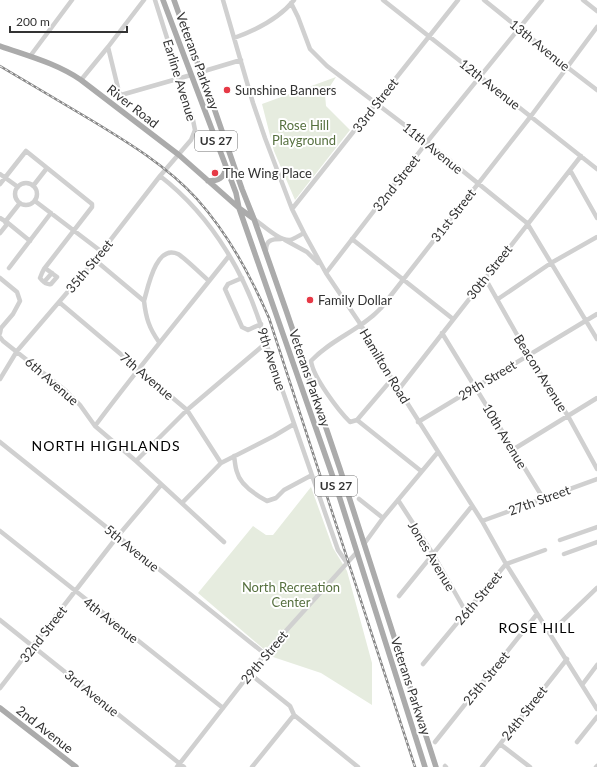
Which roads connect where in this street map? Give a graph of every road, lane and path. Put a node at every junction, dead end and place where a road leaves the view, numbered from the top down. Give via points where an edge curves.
1 (72, 0) edge
2 (144, 0) edge
3 (155, 0) edge
4 (163, 0) edge
5 (174, 0) edge
6 (223, 0) edge
7 (383, 0) edge
8 (458, 0) edge
9 (484, 0) edge
10 (542, 0) edge
11 (583, 0) edge
12 (292, 2) edge
13 (597, 11) edge
14 (597, 27) edge
15 (519, 29) junction
16 (429, 37) junction
17 (234, 38) junction
18 (0, 46) edge
19 (108, 48) junction
20 (31, 55) junction
21 (241, 60) junction
22 (567, 67) junction
23 (201, 72) junction
24 (191, 75) junction
25 (480, 76) junction
26 (179, 79) junction
27 (81, 80) junction
28 (596, 87) edge
29 (376, 103) junction
30 (531, 116) junction
31 (427, 142) junction
32 (178, 155) junction
33 (581, 156) junction
34 (224, 164) junction
35 (47, 168) junction
36 (597, 169) edge
37 (570, 170) junction
38 (0, 174) edge
39 (160, 176) junction
40 (5, 178) junction
41 (208, 181) junction
42 (0, 184) edge
43 (478, 184) junction
44 (33, 186) junction
45 (18, 188) junction
46 (35, 201) junction
47 (20, 203) junction
48 (240, 208) junction
49 (292, 209) junction
50 (51, 213) junction
51 (0, 218) edge
52 (597, 218) edge
53 (254, 219) junction
54 (6, 223) junction
55 (527, 223) junction
56 (74, 231) junction
57 (304, 232) junction
58 (0, 233) edge
59 (597, 237) edge
60 (283, 239) junction
61 (352, 239) junction
62 (30, 241) junction
63 (102, 252) junction
64 (266, 252) junction
65 (229, 256) junction
66 (95, 260) junction
67 (551, 263) junction
68 (322, 266) junction
69 (9, 268) dead end
70 (45, 268) junction
71 (52, 273) junction
72 (326, 273) junction
73 (0, 278) edge
74 (242, 278) junction
75 (403, 278) junction
76 (485, 278) junction
77 (209, 280) junction
78 (44, 282) junction
79 (498, 299) junction
80 (144, 301) junction
81 (59, 302) junction
82 (597, 314) edge
83 (453, 319) junction
84 (586, 321) junction
85 (261, 324) junction
86 (361, 325) junction
87 (0, 333) edge
88 (442, 333) junction
89 (0, 337) edge
90 (597, 339) edge
91 (160, 342) junction
92 (266, 343) junction
93 (17, 352) junction
94 (529, 356) junction
95 (138, 368) junction
96 (0, 378) edge
97 (392, 379) junction
98 (476, 387) junction
99 (399, 389) junction
100 (597, 398) edge
101 (187, 410) junction
102 (568, 416) junction
103 (357, 420) junction
104 (418, 422) junction
105 (294, 424) junction
106 (95, 426) junction
107 (0, 442) edge
108 (514, 449) junction
109 (438, 452) junction
110 (234, 456) junction
111 (136, 461) junction
112 (221, 463) junction
113 (597, 469) edge
114 (421, 471) junction
115 (312, 475) junction
116 (597, 479) edge
117 (161, 485) junction
118 (543, 498) junction
119 (359, 499) dead end
120 (398, 500) junction
121 (182, 503) junction
122 (472, 506) junction
123 (383, 518) junction
124 (482, 521) junction
125 (597, 527) edge
126 (0, 531) edge
127 (117, 537) junction
128 (560, 540) dead end
129 (224, 542) dead end
130 (597, 542) edge
131 (364, 544) junction
132 (544, 550) dead end
133 (357, 552) junction
134 (433, 554) junction
135 (564, 554) dead end
136 (346, 563) junction
137 (506, 564) junction
138 (597, 588) edge
139 (76, 592) junction
140 (399, 596) dead end
141 (466, 612) junction
142 (537, 614) junction
143 (0, 620) edge
144 (550, 633) junction
145 (34, 647) junction
146 (264, 654) junction
147 (567, 659) junction
148 (424, 664) dead end
149 (597, 665) edge
150 (249, 673) junction
151 (582, 685) junction
152 (0, 688) edge
153 (0, 708) edge
154 (222, 708) junction
155 (597, 709) edge
156 (294, 715) junction
157 (597, 717) edge
158 (435, 742) dead end
159 (577, 742) dead end
160 (500, 744) junction
161 (178, 765) edge
162 (76, 767) edge
163 (184, 767) edge
164 (252, 767) edge
165 (358, 767) edge
166 (425, 767) edge
167 (436, 767) edge
168 (482, 767) edge
169 (530, 767) edge

1 - 20 street
2 - 19 street
3 - 26 street, Earline Avenue
4 - 24 main road, Veterans Parkway / US 27
5 - 23 main road, Veterans Parkway / US 27
6 - 17 street, Hamilton Road
7 - 16 street, 12th Avenue
8 - 16 street, 33rd Street
9 - 15 street, 13th Avenue
10 - 15 street, 32nd Street
11 - 13 street
12 - 17 street via 264,25
12 - 29 street, 11th Avenue via 310,49 316,57
14 - 22 street, 31st Street
15 - 22 street, 13th Avenue
15 - 25 street, 32nd Street
16 - 25 street, 12th Avenue
16 - 29 street, 33rd Street
17 - 21 street, Hamilton Road
18 - 20 main road, River Road
19 - 26 street via 121,95
19 - 27 street
20 - 27 main road, River Road via 68,71
21 - 23 street
21 - 49 street, Hamilton Road via 253,103
22 - 28 street, 13th Avenue
22 - 30 street, 31st Street
23 - 53 main road, Veterans Parkway / US 27
24 - 26 street
24 - 34 main road, Veterans Parkway / US 27
25 - 30 street, 12th Avenue
25 - 31 street, 32nd Street
26 - 32 street, Earline Avenue via 195,130 191,140
27 - 32 main road, River Road
29 - 31 street, 11th Avenue
29 - 49 street, 33rd Street
30 - 33 street, 12th Avenue
30 - 43 street, 31st Street
31 - 43 street, 11th Avenue
31 - 61 street, 32nd Street
32 - 39 street, 35th Street
32 - 41 main road, River Road
33 - 36 street, 12th Avenue
33 - 37 street, 30th Street
34 - 41 main road via 225,171 222,177
34 - 48 main road, Veterans Parkway / US 27
35 - 40 street via 26,151
35 - 44 street
35 - 56 street via 92,204
37 - 52 street
37 - 55 street, 30th Street
38 - 40 street
39 - 63 street, 35th Street
39 - 65 street, 9th Avenue via 198,212
40 - 42 street
40 - 45 street
41 - 48 main road, River Road
43 - 55 street, 11th Avenue
43 - 75 street, 31st Street
44 - 45 street via 22,184
44 - 46 street via 37,192
45 - 47 street via 15,196
46 - 47 street via 28,205
46 - 50 street
47 - 54 street
48 - 53 main road, River Road
48 - 133 main road, Veterans Parkway / US 27
49 - 57 street, Hamilton Road
50 - 56 street
50 - 62 street
51 - 54 street
53 - 60 street
53 - 64 main road, Veterans Parkway / US 27
54 - 58 street
54 - 62 street
55 - 67 street, 11th Avenue
55 - 76 street, 30th Street
56 - 63 street
56 - 70 street
57 - 60 street via 290,240
57 - 68 street, Hamilton Road
59 - 67 street
60 - 64 street via 271,240 266,246
60 - 68 street via 307,252
61 - 72 street, 32nd Street
61 - 75 street
62 - 69 street
63 - 66 street, 35th Street
64 - 131 main road, Veterans Parkway / US 27
65 - 74 street, 9th Avenue
65 - 77 street
66 - 80 street
66 - 81 street, 35th Street
67 - 79 street
67 - 84 street, 11th Avenue
68 - 72 street, Hamilton Road
70 - 71 street
70 - 78 street via 40,276
71 - 78 street
71 - 78 street via 57,277 56,280 51,284
72 - 86 street, Hamilton Road
73 - 87 street via 16,292 20,301
74 - 85 street, 9th Avenue
74 - 85 street via 228,284 225,289 242,327 248,330
75 - 83 street
75 - 86 street, 31st Street via 381,308
76 - 79 street, Beacon Avenue
76 - 83 street, 30th Street
77 - 80 street via 178,254 168,253 155,265
77 - 91 street
79 - 94 street, Beacon Avenue
80 - 91 street via 146,317
81 - 93 street, 35th Street
81 - 95 street, 7th Avenue
82 - 84 street, 29th Street
83 - 88 street, 30th Street
84 - 90 street, 11th Avenue
84 - 94 street, 29th Street
85 - 92 street, 9th Avenue
86 - 97 street, Hamilton Road
86 - 103 street, 31st Street via 311,361 324,388 344,416 350,422
88 - 98 street, 10th Avenue
88 - 99 street, 30th Street
89 - 93 street, 6th Avenue
91 - 95 street
92 - 101 street
92 - 105 street, 9th Avenue
93 - 96 street, 35th Street
93 - 106 street, 6th Avenue via 66,391
94 - 98 street, 29th Street
94 - 102 street, Beacon Avenue
95 - 101 street, 7th Avenue
95 - 106 street
97 - 99 street, Hamilton Road
97 - 103 street
98 - 104 street, 29th Street
98 - 108 street, 10th Avenue
99 - 104 street, Hamilton Road
100 - 102 street
101 - 111 street
101 - 112 street, 7th Avenue
102 - 108 street
102 - 113 street, Beacon Avenue
103 - 114 street
104 - 109 street, Hamilton Road
105 - 110 street
105 - 115 street, 9th Avenue
106 - 111 street, 6th Avenue
107 - 127 street, 5th Avenue
108 - 118 street, 10th Avenue
109 - 114 street
109 - 122 street, Hamilton Road
110 - 112 street
110 - 115 street via 237,474 243,483 267,501
111 - 117 street, 6th Avenue
112 - 121 street
114 - 120 street
115 - 136 street, 9th Avenue via 338,550
116 - 118 street, 27th Street
117 - 121 street, 6th Avenue
117 - 127 street, 32nd Street
118 - 124 street, 27th Street
119 - 123 street
120 - 123 street
120 - 134 street, Jones Avenue
121 - 129 street, 6th Avenue
122 - 124 street, Hamilton Road
122 - 134 street
123 - 131 street
124 - 137 street, Hamilton Road
125 - 128 street
126 - 139 street, 4th Avenue
127 - 139 street, 32nd Street
127 - 146 street, 5th Avenue
130 - 135 street
131 - 167 main road, Veterans Parkway / US 27
132 - 137 street, 26th Street
133 - 136 street, 29th Street
133 - 166 main road, Veterans Parkway / US 27
134 - 140 street
134 - 141 street, Jones Avenue
136 - 146 street, 29th Street
137 - 141 street, 26th Street
137 - 142 street, Hamilton Road
138 - 144 street
139 - 145 street, 32nd Street
139 - 154 street, 4th Avenue
141 - 148 street, 26th Street
142 - 144 street, Hamilton Road
142 - 158 street, 25th Street
143 - 145 street, 3rd Avenue
144 - 147 street, Hamilton Road
145 - 152 street, 32nd Street
145 - 161 street, 3rd Avenue
146 - 150 street, 29th Street
147 - 151 street, Hamilton Road
147 - 160 street, 24th Street
149 - 151 street
150 - 154 street, 29th Street
150 - 156 street via 290,706
151 - 155 street, Hamilton Road
153 - 162 main road, 2nd Avenue
154 - 161 street, 29th Street
156 - 164 street
156 - 165 street
157 - 159 street
160 - 168 street, 24th Street
160 - 169 street
161 - 163 street, 3rd Avenue

